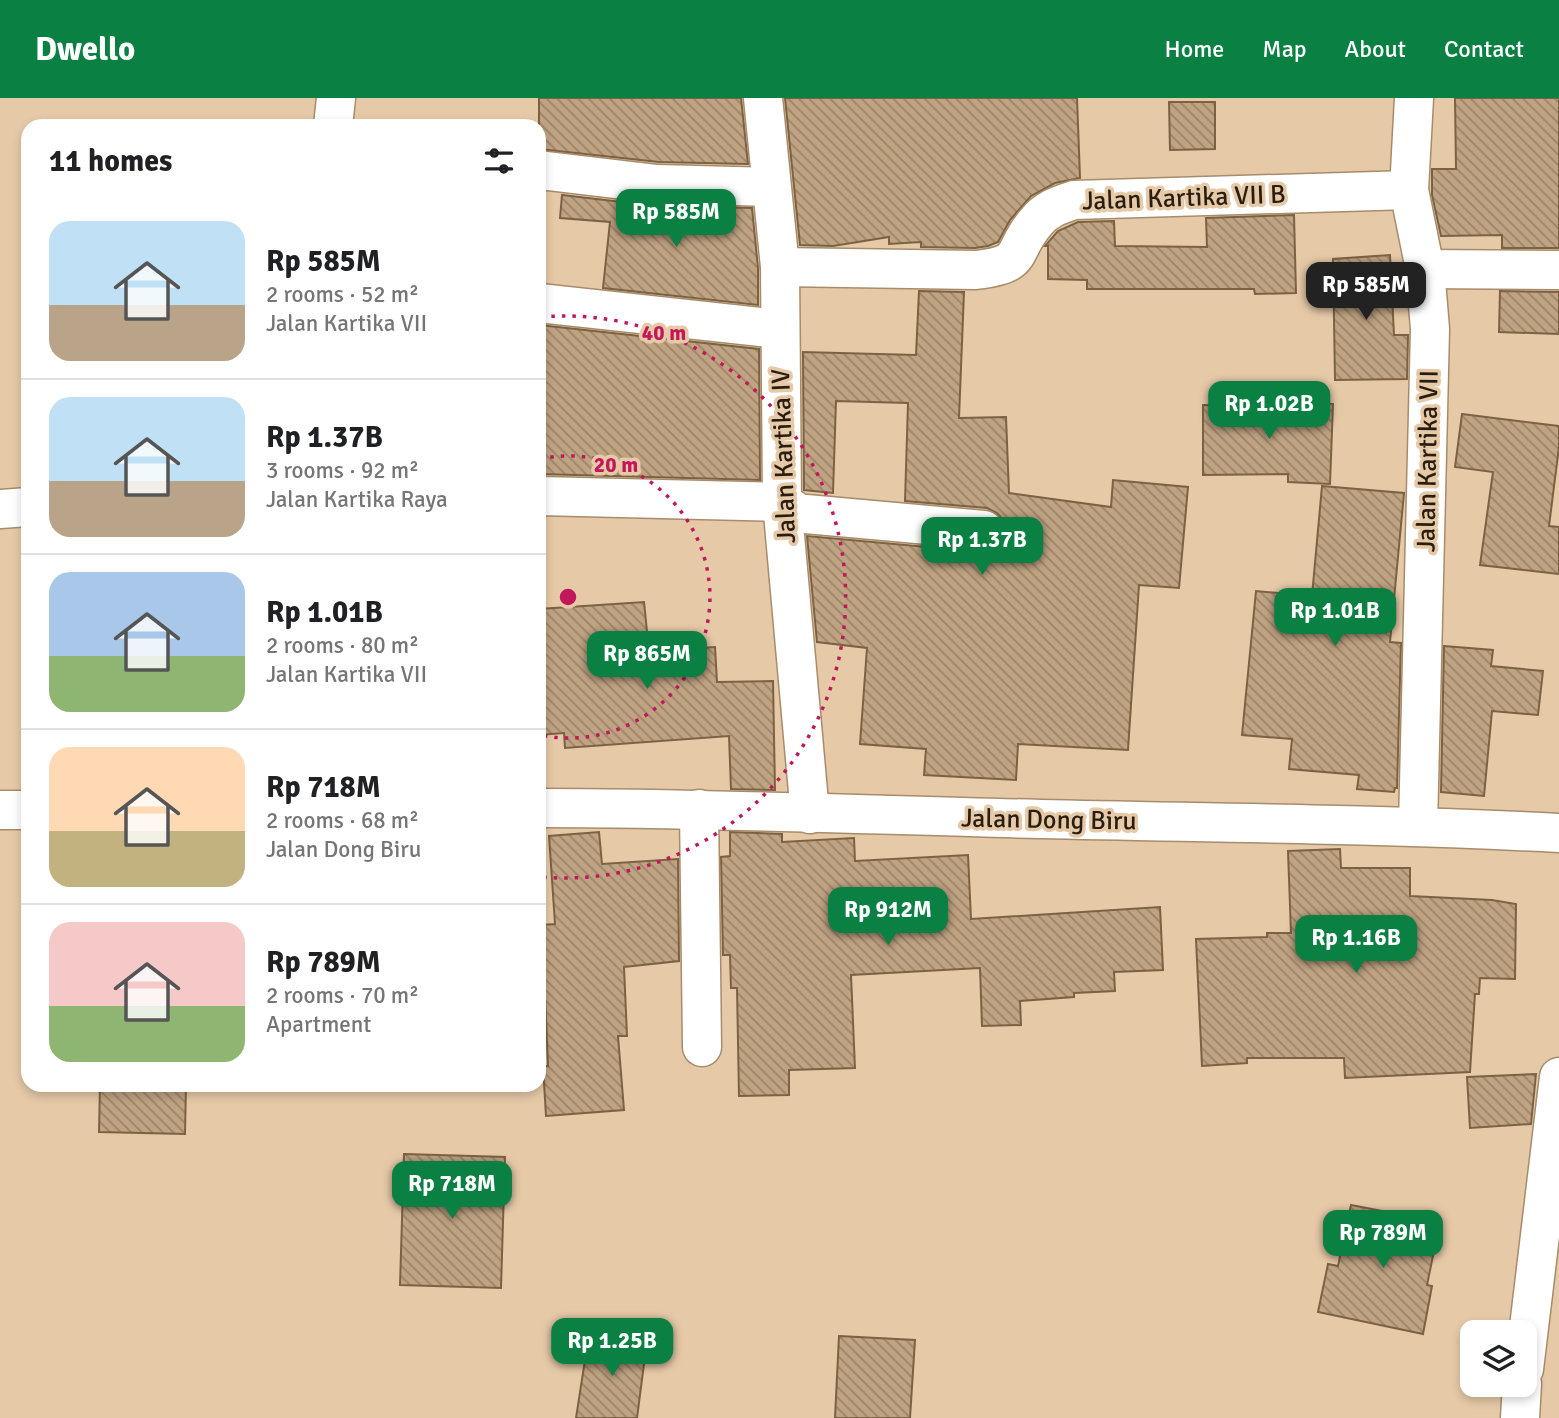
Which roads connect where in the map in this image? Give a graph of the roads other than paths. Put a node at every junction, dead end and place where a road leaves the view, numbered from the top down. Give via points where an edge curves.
1 (336, 98) edge
2 (763, 98) edge
3 (1414, 98) edge
4 (334, 119) edge
5 (546, 171) edge
6 (771, 187) junction
7 (1409, 190) junction
8 (780, 267) junction
9 (1425, 269) junction
10 (1559, 270) edge
11 (546, 304) edge
12 (780, 329) junction
13 (546, 496) edge
14 (782, 502) junction
15 (21, 508) edge
16 (0, 509) edge
17 (984, 530) dead end
18 (546, 808) edge
19 (699, 809) junction
20 (0, 810) edge
21 (21, 810) edge
22 (810, 814) junction
23 (1418, 826) junction
24 (1559, 833) edge
25 (702, 1047) dead end
26 (1559, 1077) edge
27 (1530, 1320) edge
28 (1521, 1397) edge
29 (1520, 1418) edge

1 - 4 street
2 - 6 street, Jalan Kartika IV
3 - 7 street, Jalan Kartika VII
5 - 6 street via 657,184
6 - 8 street, Jalan Kartika IV
7 - 8 street, Jalan Kartika VII B via 1074,200 1050,208 1035,222 1017,256 1001,267
7 - 9 street, Jalan Kartika VII
8 - 12 street, Jalan Kartika IV
9 - 10 street
9 - 23 street, Jalan Kartika VII via 1430,329
11 - 12 street
12 - 14 street, Jalan Kartika IV
13 - 14 street
14 - 17 street via 798,513
14 - 22 street, Jalan Kartika IV
15 - 16 street
18 - 19 street, Jalan Dong Biru
19 - 22 street, Jalan Dong Biru
19 - 25 street
20 - 21 street
22 - 23 street, Jalan Dong Biru
23 - 24 street, Jalan Dong Biru
26 - 27 street
28 - 29 street

